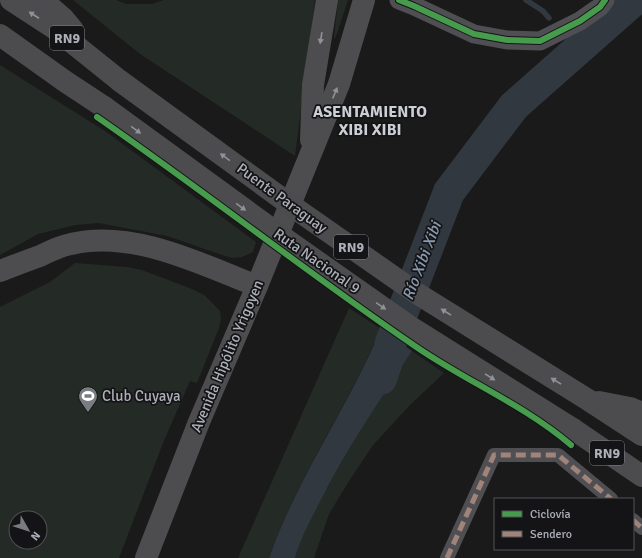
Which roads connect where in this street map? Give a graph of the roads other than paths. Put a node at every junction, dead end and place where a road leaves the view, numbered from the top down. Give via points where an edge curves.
1 (11, 0) edge
2 (42, 0) edge
3 (327, 0) edge
4 (364, 0) edge
5 (399, 0) edge
6 (606, 0) edge
7 (0, 35) edge
8 (0, 50) edge
9 (114, 76) junction
10 (66, 82) junction
11 (310, 155) junction
12 (0, 271) edge
13 (257, 286) junction
14 (590, 401) junction
15 (642, 413) edge
16 (642, 434) edge
17 (642, 476) edge
18 (607, 498) edge
19 (610, 498) edge
20 (634, 518) edge
21 (634, 521) edge
22 (642, 524) edge
23 (642, 528) edge
24 (146, 558) edge
25 (447, 558) edge
26 (450, 558) edge

9 -> 1 highway, RN9 via 54,28
2 - 9 highway via 63,18
3 -> 11 main road via 313,85
11 -> 4 main road, Avenida Hipólito Yrigoyen via 339,84
5 - 6 street via 474,34 507,40 540,41 580,21
7 - 10 highway, Ruta Nacional 9 / RN9
8 - 10 highway via 20,63
14 -> 9 highway, Puente Paraguay / RN9, bridge via 418,294
10 -> 17 highway, Ruta Nacional 9 / RN9, bridge via 409,326 573,429
11 - 13 main road, Avenida Hipólito Yrigoyen
12 - 13 main road via 70,244 113,240 133,242 191,260
13 - 24 main road, Avenida Hipólito Yrigoyen via 199,422
14 - 15 highway via 630,408
14 - 16 highway, RN9
18 - 26 street via 558,458 496,458
19 - 25 street via 558,456 494,455
20 - 22 street
21 - 23 street

